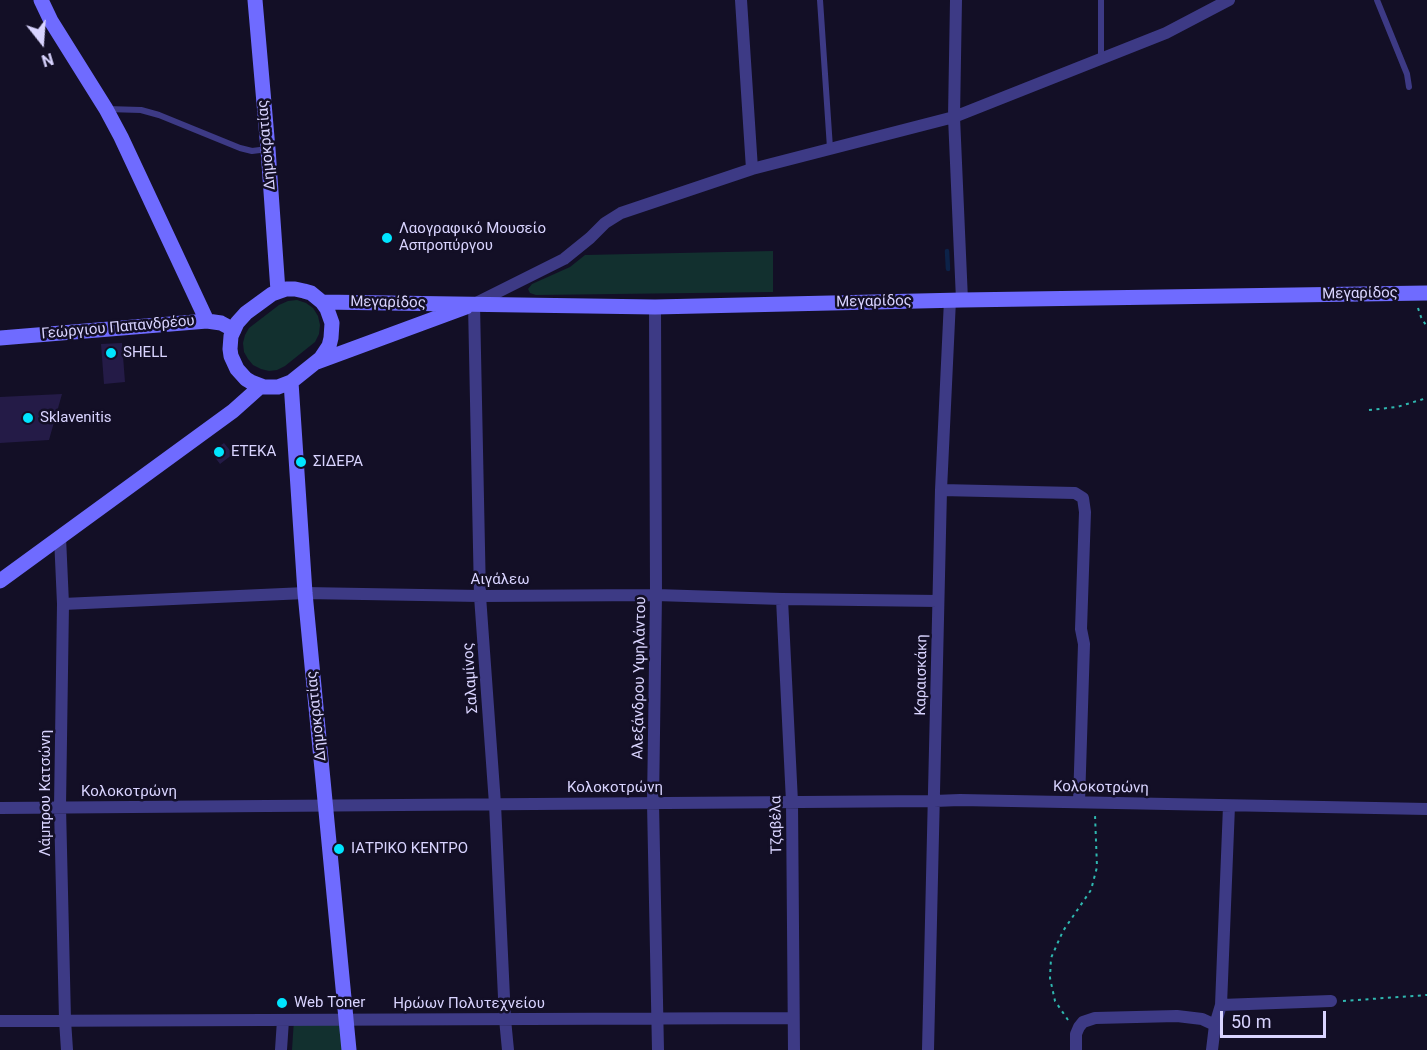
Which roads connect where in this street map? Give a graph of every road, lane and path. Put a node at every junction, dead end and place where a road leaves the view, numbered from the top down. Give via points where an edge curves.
1 (42, 0) edge
2 (255, 0) edge
3 (741, 0) edge
4 (820, 0) edge
5 (956, 0) edge
6 (1101, 0) edge
7 (1229, 0) edge
8 (1377, 0) edge
9 (1101, 59) junction
10 (1409, 87) dead end
11 (106, 109) junction
12 (954, 117) junction
13 (830, 148) junction
14 (268, 149) junction
15 (752, 169) junction
16 (278, 291) junction
17 (1420, 293) edge
18 (956, 300) junction
19 (321, 302) junction
20 (474, 304) junction
21 (655, 307) junction
22 (207, 321) junction
23 (1427, 327) edge
24 (234, 330) junction
25 (0, 338) edge
26 (316, 362) junction
27 (291, 382) junction
28 (261, 386) junction
29 (1427, 398) edge
30 (1369, 410) dead end
31 (941, 490) junction
32 (60, 537) junction
33 (0, 581) edge
34 (305, 593) junction
35 (656, 595) junction
36 (480, 596) junction
37 (782, 599) junction
38 (938, 601) junction
39 (63, 604) junction
40 (934, 801) junction
41 (792, 802) junction
42 (1079, 802) junction
43 (653, 803) junction
44 (1095, 803) junction
45 (495, 804) junction
46 (326, 806) junction
47 (1229, 806) junction
48 (60, 807) junction
49 (0, 808) edge
50 (1427, 809) edge
51 (1427, 995) edge
52 (1331, 1001) joint
53 (1221, 1005) junction
54 (793, 1018) junction
55 (505, 1019) junction
56 (657, 1019) junction
57 (0, 1020) edge
58 (65, 1020) junction
59 (283, 1020) junction
60 (346, 1020) junction
61 (1215, 1025) junction
62 (1076, 1034) junction
63 (67, 1050) edge
64 (281, 1050) edge
65 (349, 1050) edge
66 (508, 1050) edge
67 (658, 1050) edge
68 (794, 1050) edge
69 (928, 1050) edge
70 (1076, 1050) edge
71 (1212, 1050) edge

1 - 11 street
2 - 14 street, Δημοκρατίας
3 - 15 street
4 - 13 lane
5 - 12 street, Καραισκάκη
6 - 9 lane
7 - 9 street via 1166,33
8 - 10 lane
9 - 12 street
11 - 14 lane via 141,110 240,148
11 - 22 street
12 - 13 street
12 - 18 street, Καραισκάκη
13 - 15 street
14 - 16 street, Δημοκρατίας
15 - 20 street via 621,213 564,259
16 - 19 street via 304,291
16 - 24 street via 246,314
17 - 18 street, Μεγαρίδος
17 - 23 path via 1421,317
18 - 21 street, Μεγαρίδος
18 - 31 street, Καραισκάκη
19 - 20 street, Μεγαρίδος
19 - 26 street via 330,316 332,331 329,346
20 - 21 street, Μεγαρίδος
20 - 26 street
20 - 36 street, Σαλαμίνος
21 - 35 street, Αλεξάνδρου Υψηλάντου
22 - 24 street, Γεώργιου Παπανδρέου
22 - 25 street, Γεώργιου Παπανδρέου
24 - 28 street via 230,343 233,363 246,379
26 - 27 street
27 - 28 street via 278,387
27 - 34 street, Δημοκρατίας
28 - 32 street via 233,411
29 - 30 path
31 - 38 street, Καραισκάκη
31 - 42 street via 1075,493 1083,498
32 - 33 street
32 - 39 street, Λάμπρου Κατσώνη
34 - 36 street, Αιγάλεω
34 - 39 street, Αιγάλεω
34 - 46 street, Δημοκρατίας
35 - 36 street, Αιγάλεω
35 - 37 street, Αιγάλεω
35 - 43 street, Αλεξάνδρου Υψηλάντου
36 - 45 street, Σαλαμίνος
37 - 38 street, Αιγάλεω
37 - 41 street, Τζαβέλα
38 - 40 street, Καραισκάκη
39 - 48 street, Λάμπρου Κατσώνη
40 - 41 street, Κολοκοτρώνη
40 - 42 street, Κολοκοτρώνη
40 - 69 street, Καραισκάκη
41 - 43 street, Κολοκοτρώνη
41 - 54 street, Τζαβέλα
42 - 44 street, Κολοκοτρώνη
43 - 45 street, Κολοκοτρώνη
43 - 56 street, Αλεξάνδρου Υψηλάντου
44 - 47 street, Κολοκοτρώνη
44 - 62 path via 1097,867 1091,890 1063,931 1051,958 1055,1001
45 - 46 street, Κολοκοτρώνη
45 - 55 street, Σαλαμίνος
46 - 48 street, Κολοκοτρώνη
46 - 60 street, Δημοκρατίας
47 - 50 street, Κολοκοτρώνη
47 - 53 street
48 - 49 street, Κολοκοτρώνη
48 - 58 street, Λάμπρου Κατσώνη
51 - 52 path
52 - 53 street
53 - 61 street
54 - 56 street, Ηρώων Πολυτεχνείου
54 - 68 street, Τζαβέλα
55 - 56 street, Ηρώων Πολυτεχνείου
55 - 60 street, Ηρώων Πολυτεχνείου
55 - 66 street, Σαλαμίνος
56 - 67 street, Αλεξάνδρου Υψηλάντου
57 - 58 street, Ηρώων Πολυτεχνείου
58 - 59 street, Ηρώων Πολυτεχνείου
58 - 63 street, Λάμπρου Κατσώνη
59 - 60 street, Ηρώων Πολυτεχνείου
59 - 64 street
60 - 65 street, Δημοκρατίας
61 - 62 street via 1177,1016 1095,1018 1083,1022
61 - 71 street
62 - 70 street

